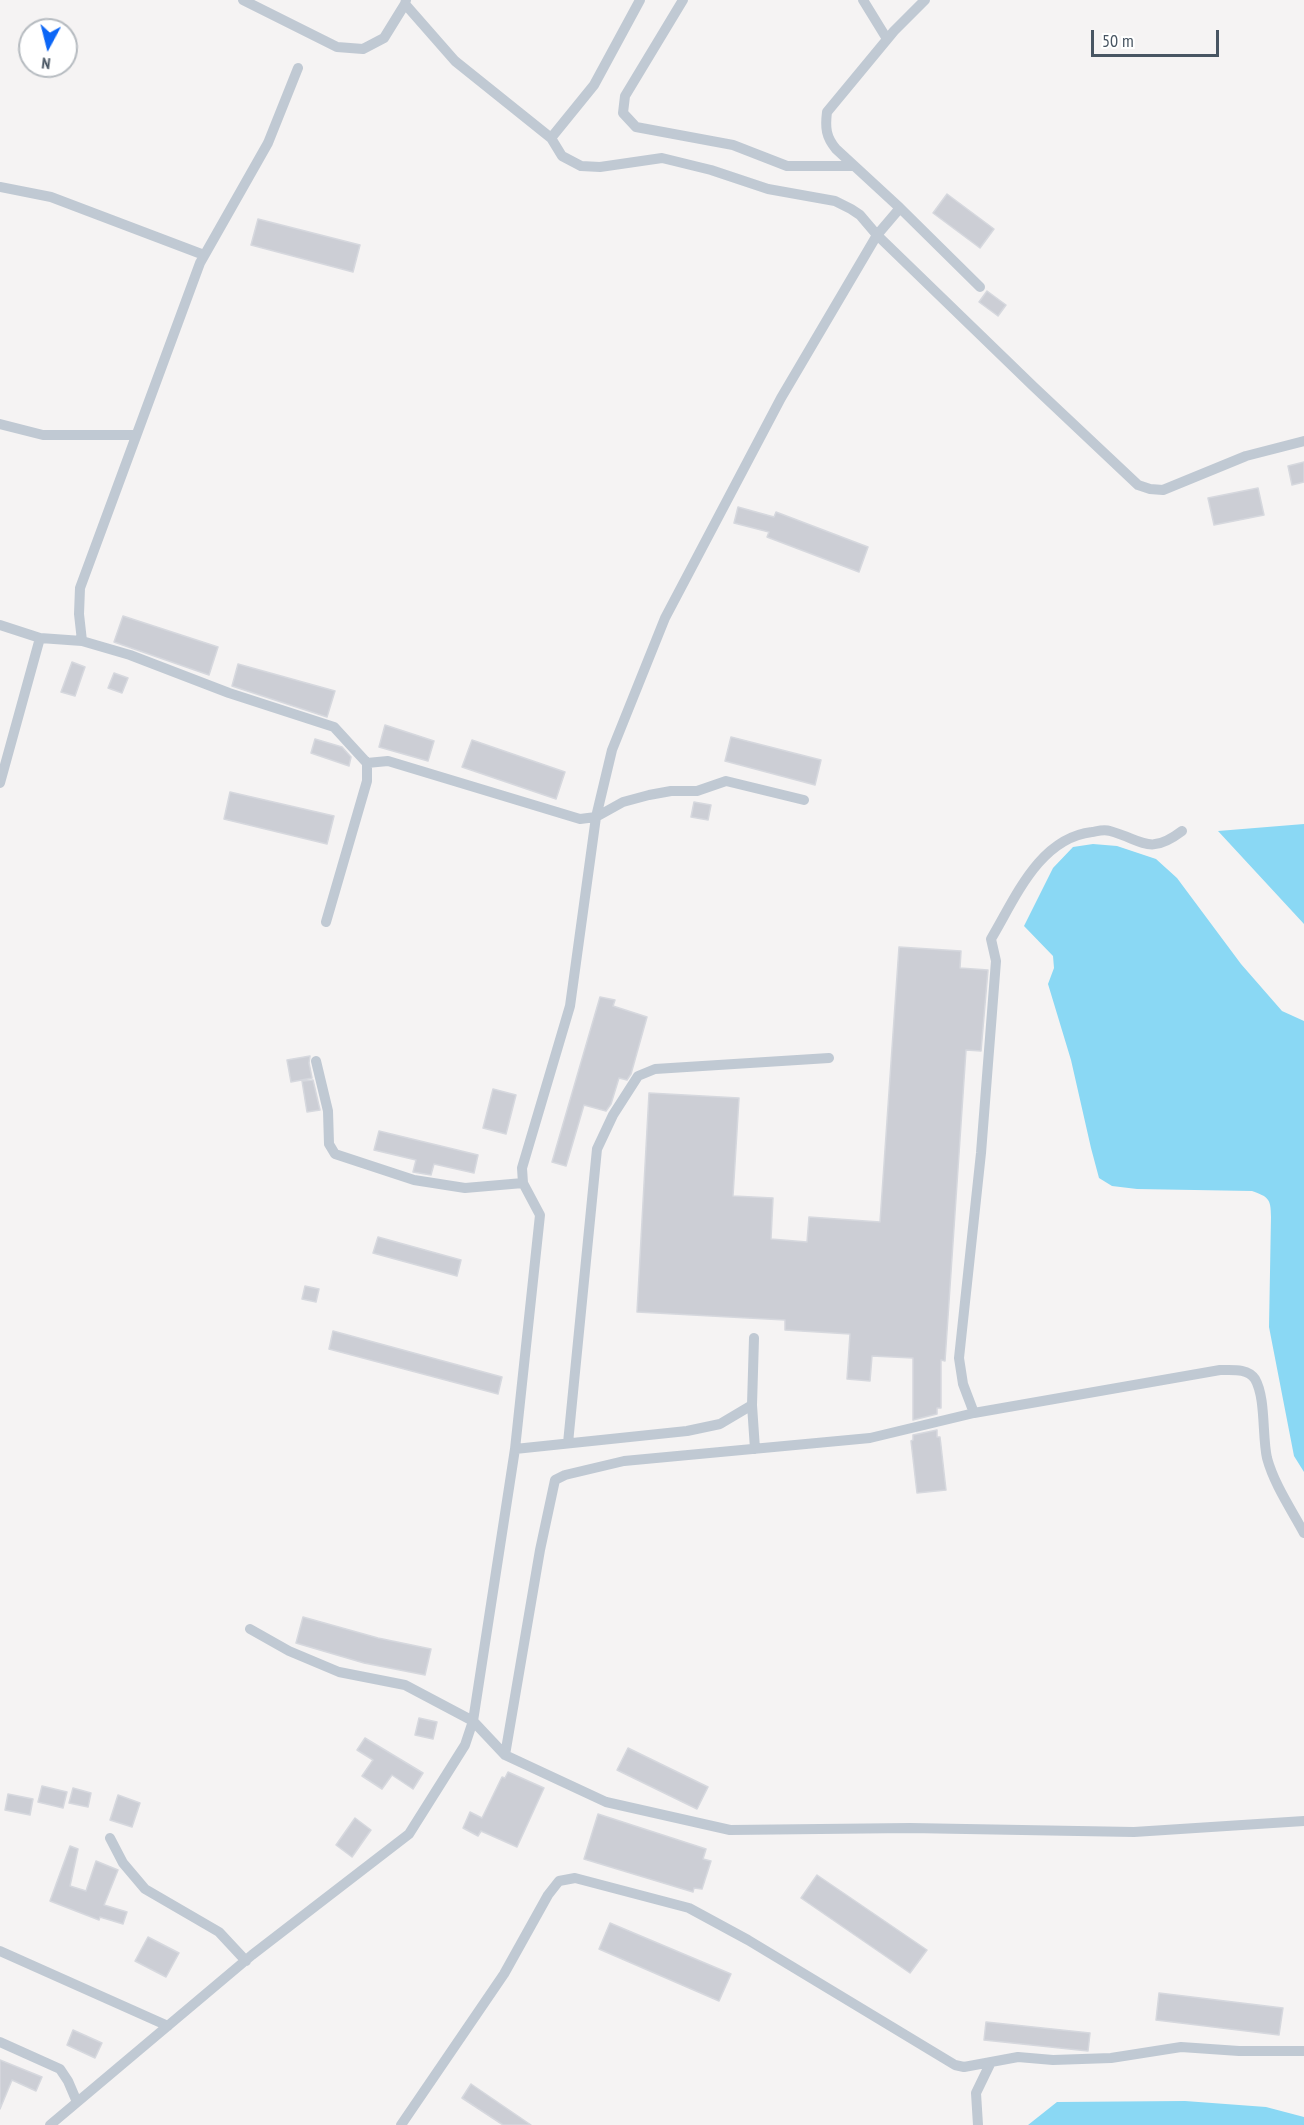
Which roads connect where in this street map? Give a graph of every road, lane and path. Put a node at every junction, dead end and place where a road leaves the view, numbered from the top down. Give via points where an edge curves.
1 (243, 0) edge
2 (640, 0) edge
3 (683, 0) edge
4 (863, 0) edge
5 (925, 0) edge
6 (409, 4) edge
7 (887, 39) junction
8 (298, 68) dead end
9 (551, 138) junction
10 (854, 166) junction
11 (0, 188) edge
12 (900, 208) junction
13 (877, 235) junction
14 (204, 255) junction
15 (980, 287) dead end
16 (0, 424) edge
17 (136, 435) junction
18 (1304, 441) edge
19 (0, 624) edge
20 (40, 638) junction
21 (82, 641) junction
22 (367, 764) junction
23 (0, 783) edge
24 (804, 800) dead end
25 (596, 817) junction
26 (1182, 831) dead end
27 (326, 922) dead end
28 (829, 1058) dead end
29 (316, 1061) dead end
30 (523, 1183) junction
31 (754, 1338) dead end
32 (752, 1404) junction
33 (974, 1413) junction
34 (568, 1443) junction
35 (514, 1449) junction
36 (755, 1449) junction
37 (1304, 1533) edge
38 (250, 1629) dead end
39 (473, 1721) junction
40 (506, 1755) junction
41 (1304, 1821) edge
42 (110, 1838) dead end
43 (0, 1951) edge
44 (246, 1961) junction
45 (168, 2026) junction
46 (0, 2042) edge
47 (1304, 2051) edge
48 (991, 2062) junction
49 (77, 2102) junction
50 (50, 2125) edge
51 (401, 2125) edge
52 (978, 2125) edge

1 - 6 lane via 337,47 363,49 384,38
2 - 9 lane via 594,85
3 - 10 lane via 625,96 622,112 636,127 733,145 787,166
4 - 7 lane
5 - 7 lane
6 - 9 lane via 455,61
7 - 10 lane via 827,112 828,140
8 - 14 lane via 267,143
9 - 13 lane via 562,156 580,166 662,158 768,189 835,201 860,215
10 - 12 lane
11 - 14 lane via 51,197
12 - 13 lane
12 - 15 lane
13 - 18 lane via 1138,485 1163,490 1246,456
13 - 25 lane via 781,398 665,618 612,750
14 - 17 lane
16 - 17 lane via 43,435
17 - 21 lane via 80,588
19 - 20 lane
20 - 21 lane
20 - 23 lane
21 - 22 lane via 334,727
22 - 25 lane via 388,761 580,819
22 - 27 lane via 367,781
24 - 25 lane via 726,781 697,791 671,791 623,802
25 - 30 lane via 570,1006 522,1168
26 - 33 lane via 1171,840 1154,845 1107,830 1082,833 1058,845 1032,870 991,939 996,961 959,1358
28 - 34 lane via 655,1069 638,1076 597,1149
29 - 30 lane via 328,1111 329,1144 335,1154 414,1180 465,1188
30 - 35 lane via 540,1215
31 - 32 lane
32 - 34 lane via 720,1424 687,1431
32 - 36 lane
33 - 36 lane via 870,1438
33 - 37 lane via 1221,1370 1247,1372 1259,1394 1267,1457
34 - 35 lane
35 - 39 lane
36 - 40 lane via 624,1461 555,1480
38 - 39 lane via 339,1672 405,1685
39 - 40 lane
39 - 44 lane via 465,1745 409,1834
40 - 41 lane via 606,1802 730,1830 910,1827 1134,1832
42 - 44 lane via 123,1863 145,1889 219,1932
43 - 45 lane
44 - 45 lane
45 - 49 lane
46 - 49 lane via 60,2068
47 - 48 lane via 1181,2047 1111,2058 1018,2057
48 - 51 lane via 964,2067 944,2061 689,1908 575,1878 559,1881 548,1895 504,1974
48 - 52 lane via 976,2093
49 - 50 lane

